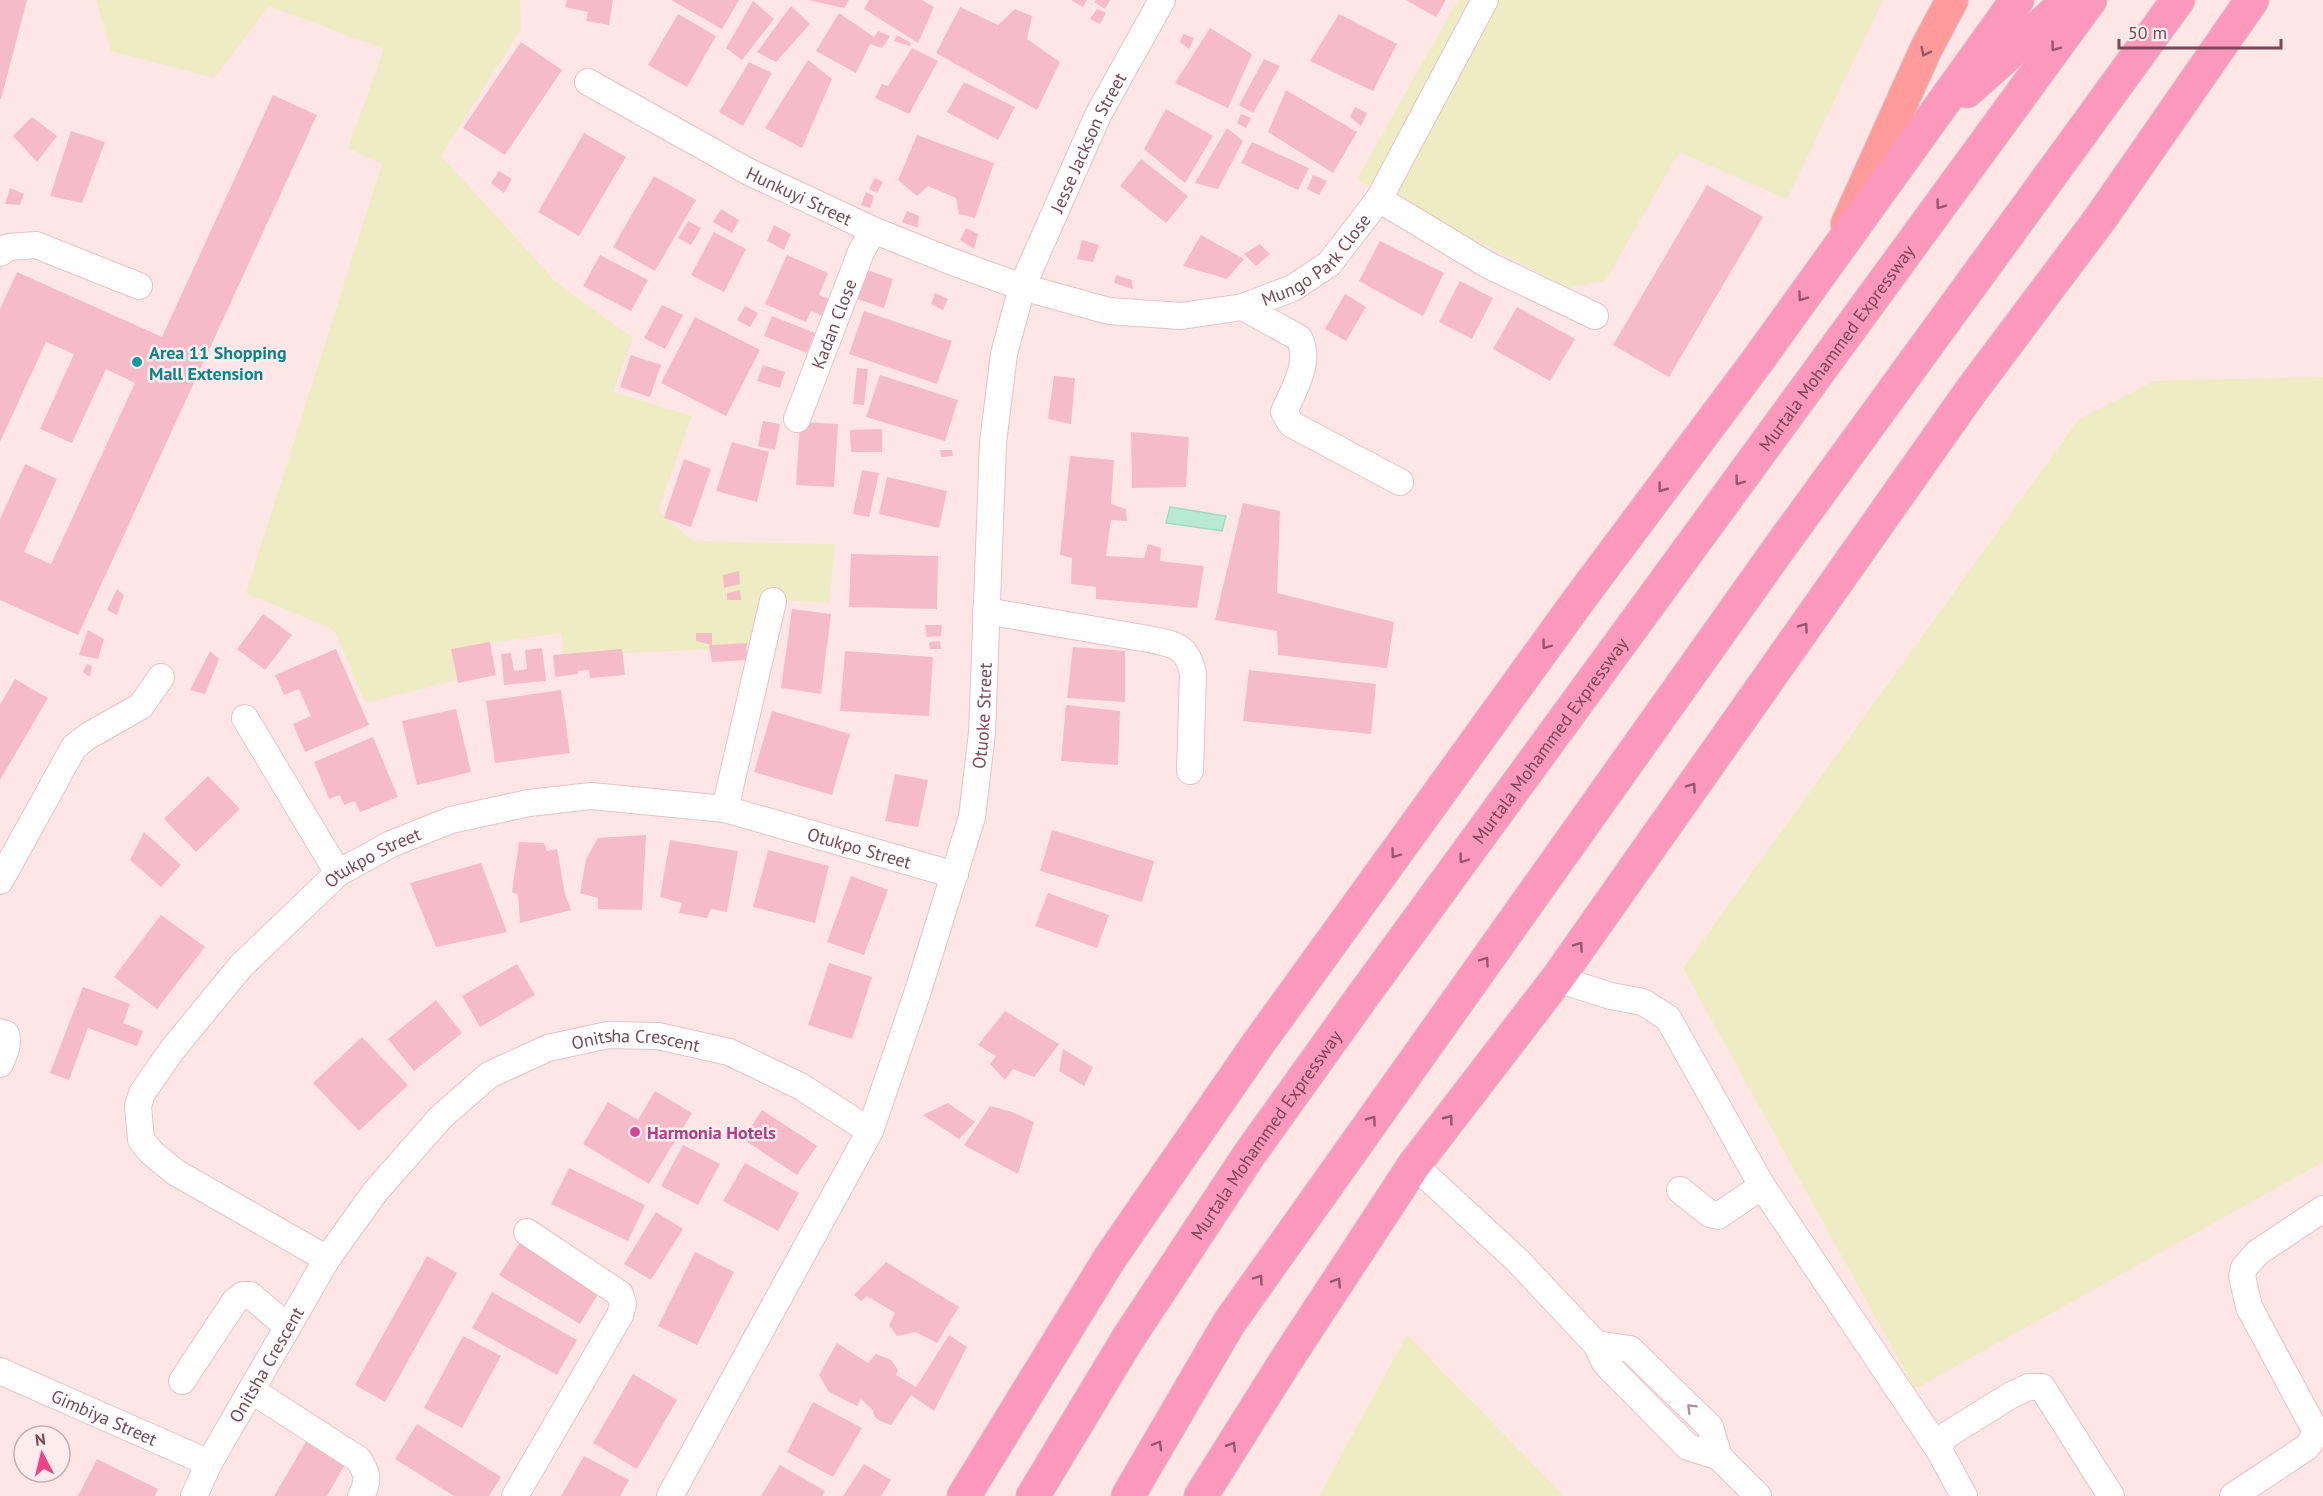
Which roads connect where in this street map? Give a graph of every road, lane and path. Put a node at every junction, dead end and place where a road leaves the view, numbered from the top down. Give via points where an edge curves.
1 (1162, 0) edge
2 (1485, 0) edge
3 (1952, 0) edge
4 (2017, 0) edge
5 (2068, 0) edge
6 (2090, 0) edge
7 (2178, 0) edge
8 (2252, 0) edge
9 (588, 82) dead end
10 (1919, 134) junction
11 (1379, 199) junction
12 (873, 230) junction
13 (1836, 249) junction
14 (0, 253) edge
15 (139, 286) dead end
16 (1022, 287) junction
17 (1243, 307) junction
18 (1595, 316) dead end
19 (797, 419) dead end
20 (1400, 482) dead end
21 (772, 601) dead end
22 (986, 611) junction
23 (161, 677) dead end
24 (245, 718) dead end
25 (1190, 771) dead end
26 (725, 809) junction
27 (338, 873) junction
28 (955, 875) junction
29 (0, 881) edge
30 (1557, 979) junction
31 (0, 1032) edge
32 (0, 1064) edge
33 (870, 1131) junction
34 (1414, 1165) junction
35 (1762, 1186) junction
36 (1680, 1190) dead end
37 (2323, 1209) edge
38 (527, 1232) dead end
39 (327, 1259) junction
40 (288, 1327) junction
41 (0, 1371) edge
42 (182, 1381) dead end
43 (251, 1390) junction
44 (1939, 1450) junction
45 (209, 1463) junction
46 (979, 1480) edge
47 (194, 1496) edge
48 (361, 1496) edge
49 (515, 1496) edge
50 (670, 1496) edge
51 (964, 1496) edge
52 (1033, 1496) edge
53 (1128, 1496) edge
54 (1201, 1496) edge
55 (1758, 1496) edge
56 (1964, 1496) edge
57 (2111, 1496) edge
58 (2233, 1496) edge

1 - 16 street, Jesse Jackson Street via 1098,115
2 - 11 street, Mungo Park Close
3 -> 13 main road
4 - 10 highway
5 - 10 highway
6 -> 52 highway, Murtala Mohammed Expressway via 1249,1155 1127,1340
53 -> 7 highway via 1228,1323 1774,556
30 -> 8 highway
9 - 12 street, Hunkuyi Street via 749,172
10 - 13 highway
11 - 17 street, Mungo Park Close via 1329,264 1293,288
11 - 18 street via 1488,265
12 - 16 street, Hunkuyi Street
12 - 19 street, Kadan Close
13 -> 46 highway via 1260,1041 1110,1258
14 - 15 street via 8,247 36,245
16 - 17 street, Mungo Park Close via 1109,311 1181,316
16 - 22 street, Otuoke Street via 1004,354 995,432
17 - 20 street via 1299,338 1304,348 1305,359 1284,412 1291,424
21 - 26 street
22 - 25 street via 1162,641 1183,650 1190,658 1193,673
22 - 28 street, Otuoke Street via 982,733 972,817
23 - 29 street via 141,706 74,747
24 - 27 street
26 - 27 street, Otukpo Street via 591,796 529,803 451,820 391,844
26 - 28 street, Otukpo Street
27 - 39 street, Otukpo Street via 241,966 172,1050 142,1093 138,1106 141,1140 175,1172
28 - 33 street, Otuoke Street
34 -> 30 highway
30 - 35 street via 1643,1002 1668,1018
31 - 32 street via 8,1040
33 - 39 street, Onitsha Crescent via 800,1086 729,1052 658,1036 608,1035 548,1048 489,1075 441,1117 375,1192
33 - 50 street
54 -> 34 highway
34 - 55 street via 1517,1260 1596,1344 1630,1348 1710,1427 1719,1457
35 - 36 street via 1718,1216
35 - 44 street
37 - 58 street via 2257,1253 2242,1276 2249,1306 2315,1435 2307,1447
38 - 49 street via 620,1294 623,1304
39 - 40 street, Onitsha Crescent
40 - 42 street via 250,1296 243,1295 235,1301
40 - 43 street, Onitsha Crescent
41 - 45 street, Gimbiya Street
43 - 45 street, Onitsha Crescent
43 - 48 street via 358,1460 368,1481
44 - 56 street
44 - 57 street via 1944,1437 2011,1395 2030,1387 2043,1387
45 - 47 street, Onitsha Crescent
46 - 51 highway

